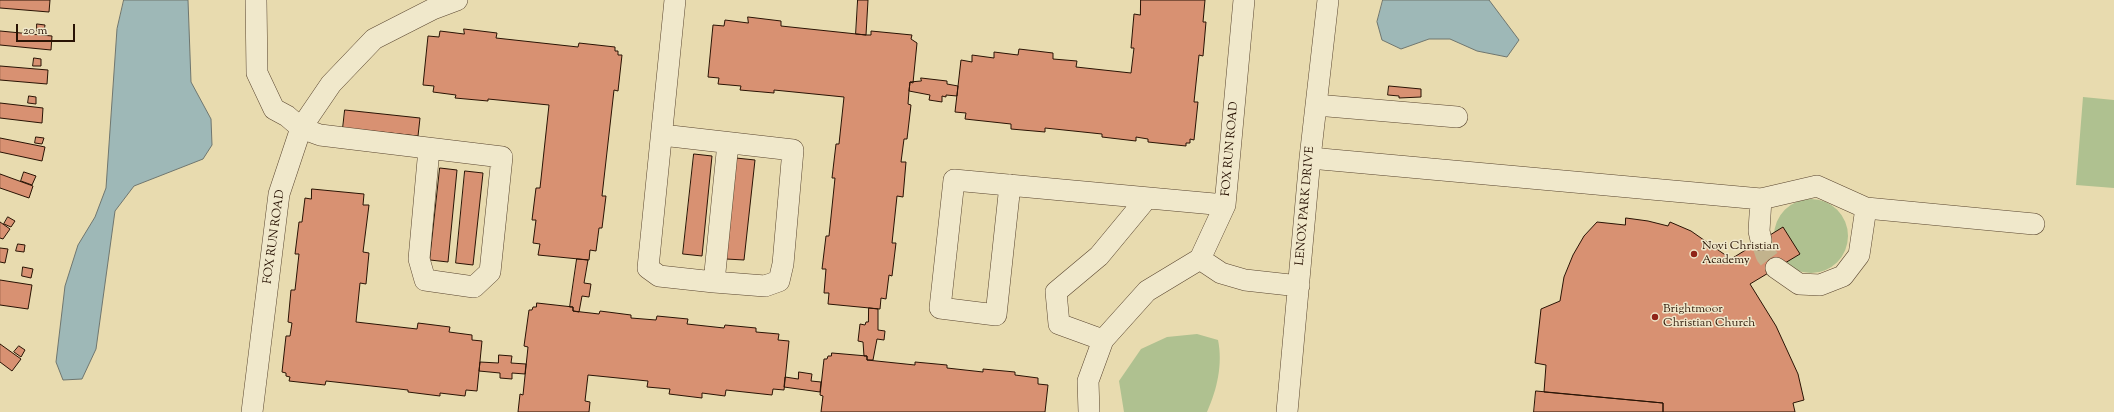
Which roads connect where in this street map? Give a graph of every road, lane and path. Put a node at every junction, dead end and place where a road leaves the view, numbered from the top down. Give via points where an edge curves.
1 (256, 0) edge
2 (457, 0) edge
3 (675, 0) edge
4 (1244, 0) edge
5 (1328, 0) edge
6 (1316, 105) junction
7 (1458, 117) dead end
8 (301, 128) junction
9 (662, 135) junction
10 (728, 143) junction
11 (429, 149) junction
12 (1310, 158) junction
13 (1010, 185) junction
14 (1147, 198) junction
15 (1761, 199) junction
16 (1226, 204) junction
17 (1866, 208) junction
18 (2034, 224) dead end
19 (1762, 240) tunnel mouth
20 (1200, 259) junction
21 (1776, 268) tunnel mouth
22 (714, 282) junction
23 (1299, 286) junction
24 (1103, 340) junction
25 (252, 412) edge
26 (1089, 412) edge
27 (1287, 412) edge

1 - 8 street via 257,73 274,109
2 - 8 street, FOX RUN ROAD via 433,9 374,39 331,84
3 - 9 street
4 - 16 street, FOX RUN ROAD
5 - 6 street, LENOX PARK DRIVE
6 - 7 street
6 - 12 street, LENOX PARK DRIVE
8 - 11 street via 320,136
8 - 25 street, FOX RUN ROAD via 279,194
9 - 10 street
9 - 22 street via 648,268 659,276
10 - 22 street
10 - 22 street via 793,150 783,264 779,281 765,286
11 - 11 street via 419,259 425,280 474,287 490,272 502,157
12 - 15 street
12 - 23 street, LENOX PARK DRIVE
13 - 13 street via 954,180 940,308 996,315
13 - 14 street
14 - 16 street
14 - 24 street via 1099,256 1056,292 1059,324
15 - 17 street via 1817,186
15 - 19 street via 1759,232
16 - 20 street, FOX RUN ROAD
17 - 18 street
17 - 21 street via 1859,255 1843,276 1820,285 1799,284
20 - 23 street via 1222,273 1245,280
20 - 24 street via 1147,291
23 - 27 street, LENOX PARK DRIVE
24 - 26 street via 1088,381

